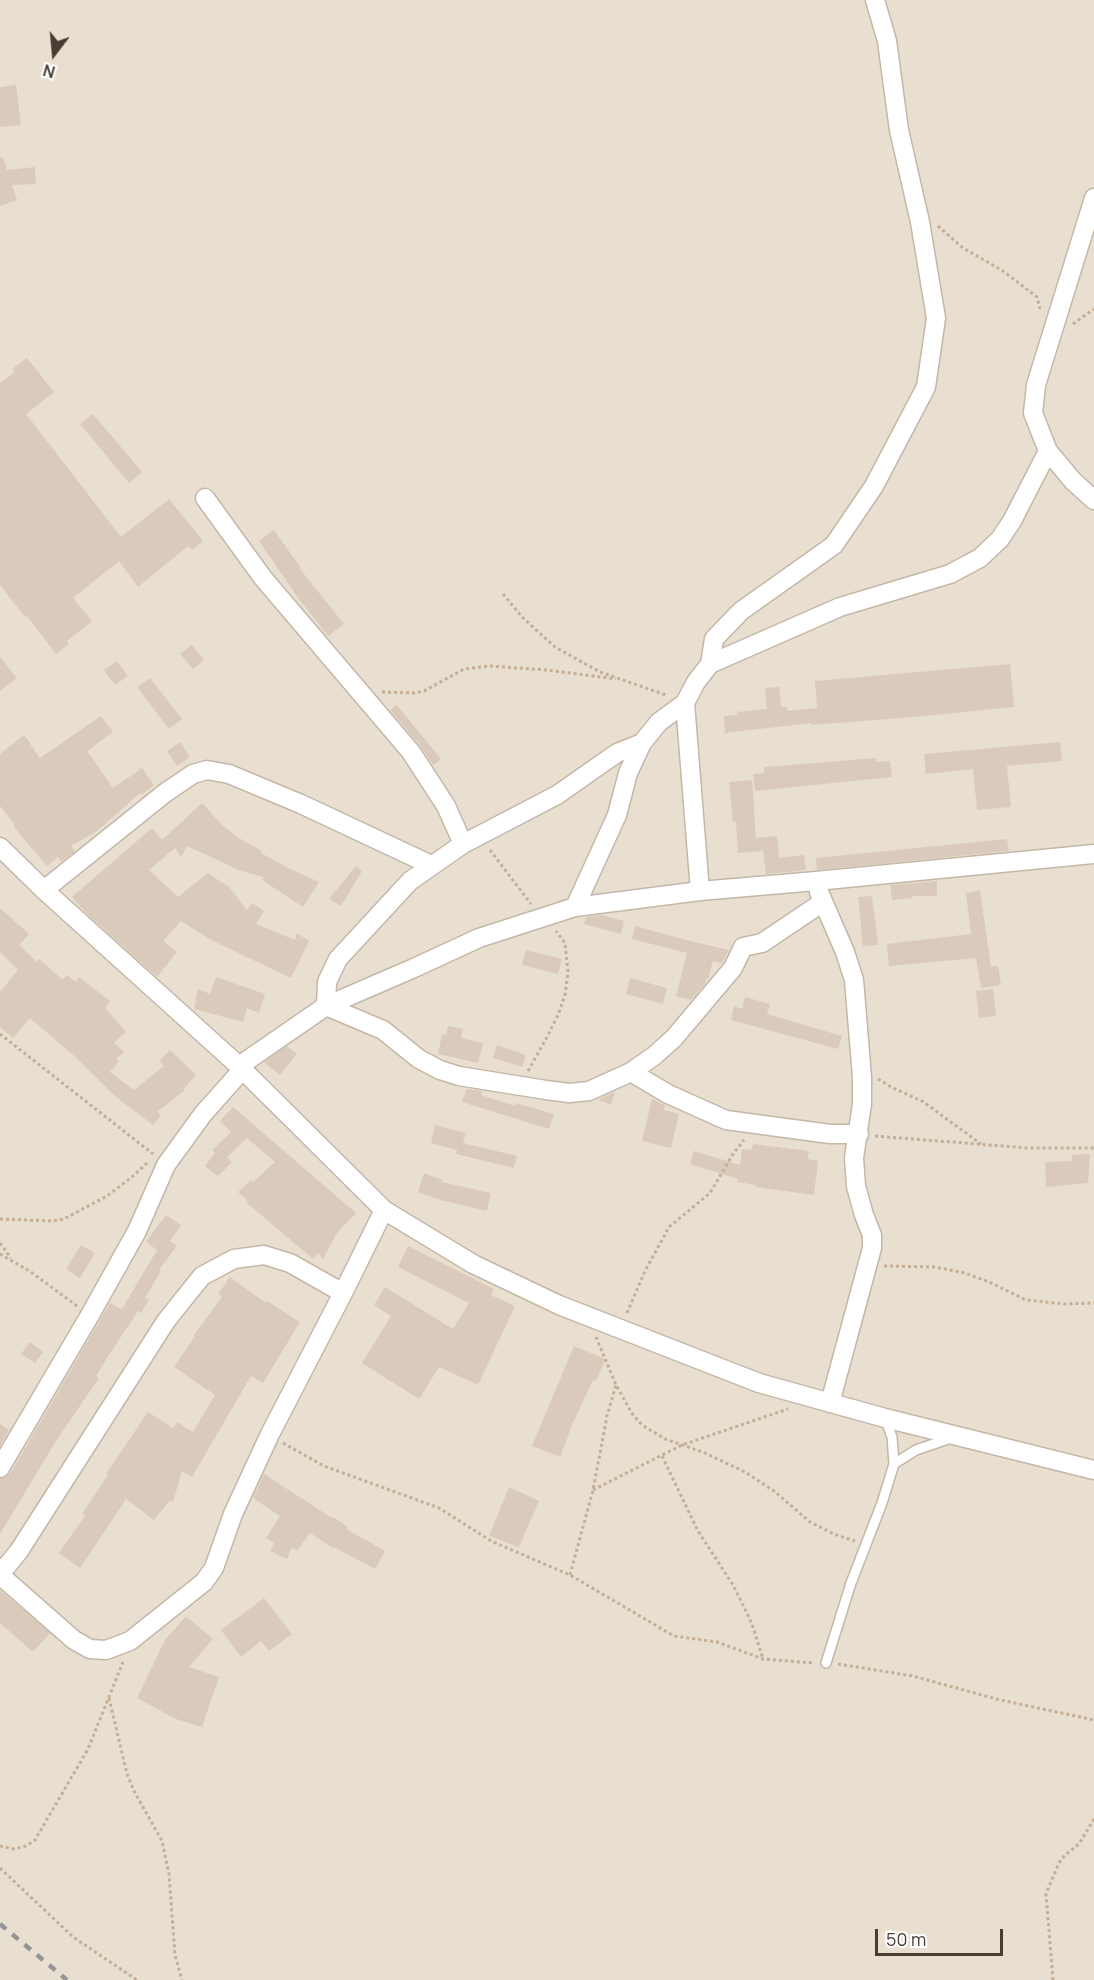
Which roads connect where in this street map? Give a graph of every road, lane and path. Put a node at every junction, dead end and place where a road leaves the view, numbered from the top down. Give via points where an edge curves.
1 (875, 0) edge
2 (1094, 198) edge
3 (916, 207) junction
4 (1049, 342) junction
5 (1048, 451) junction
6 (205, 498) dead end
7 (1094, 501) edge
8 (503, 594) dead end
9 (710, 664) junction
10 (616, 679) junction
11 (361, 692) junction
12 (685, 703) junction
13 (642, 743) junction
14 (471, 840) junction
15 (0, 847) edge
16 (1094, 854) edge
17 (431, 866) junction
18 (816, 881) junction
19 (44, 890) junction
20 (700, 891) junction
21 (822, 902) junction
22 (575, 907) junction
23 (543, 918) junction
24 (326, 1006) junction
25 (0, 1034) edge
26 (241, 1067) junction
27 (861, 1069) junction
28 (631, 1072) junction
29 (519, 1086) junction
30 (757, 1125) junction
31 (859, 1134) junction
32 (982, 1145) junction
33 (1094, 1148) edge
34 (384, 1210) junction
35 (0, 1219) edge
36 (0, 1243) edge
37 (0, 1254) edge
38 (12, 1260) junction
39 (868, 1267) junction
40 (344, 1293) junction
41 (1094, 1303) edge
42 (90, 1315) junction
43 (621, 1329) junction
44 (595, 1335) dead end
45 (616, 1385) junction
46 (830, 1403) junction
47 (788, 1409) dead end
48 (885, 1418) junction
49 (270, 1434) junction
50 (956, 1436) junction
51 (682, 1445) junction
52 (663, 1456) junction
53 (894, 1464) junction
54 (0, 1468) edge
55 (1094, 1470) edge
56 (593, 1490) junction
57 (866, 1544) junction
58 (0, 1568) edge
59 (0, 1575) edge
60 (570, 1575) junction
61 (130, 1641) junction
62 (763, 1659) junction
63 (826, 1663) junction
64 (109, 1698) junction
65 (1094, 1720) edge
66 (1094, 1819) edge
67 (0, 1846) edge
68 (0, 1868) edge
69 (137, 1980) edge
70 (182, 1980) edge
71 (1053, 1980) edge

1 - 3 street via 887,40 899,130
2 - 4 street
3 - 4 path via 963,248 1037,297
3 - 9 street via 936,318 926,387 874,486 834,545 741,611 714,639
4 - 5 street via 1036,385 1033,413
5 - 7 street
5 - 9 street via 1012,521 980,558 950,574 840,607
6 - 11 street via 263,579
8 - 10 path via 555,647
9 - 12 street
10 - 11 path via 490,666 464,669 414,693
10 - 12 path
11 - 14 street via 411,752
12 - 13 street via 659,722
12 - 20 street
13 - 14 street via 602,761 557,795
13 - 22 street via 616,815
14 - 17 street
14 - 23 path
15 - 19 street
16 - 18 street
17 - 19 street via 301,804 229,774 207,770 193,774 165,793
17 - 24 street via 410,881 338,959 327,982
18 - 20 street
18 - 21 street
19 - 26 street
20 - 22 street
21 - 27 street via 854,980
21 - 28 street via 762,943 743,947 733,968 675,1038
22 - 23 street
23 - 24 street via 479,938
23 - 29 path via 565,943 565,995
24 - 26 street
24 - 29 street via 383,1030 419,1059 440,1070
25 - 35 path via 154,1155 121,1186 73,1215 53,1221
26 - 34 street
26 - 42 street via 166,1165 136,1231
27 - 31 street
27 - 32 path via 922,1101
28 - 29 street via 589,1091 569,1093
28 - 30 street via 696,1108 726,1120
30 - 31 street
30 - 43 path via 733,1154 710,1193 669,1227
31 - 32 path
31 - 39 street via 854,1158 856,1186 872,1235
32 - 33 path
34 - 40 street
34 - 43 street via 472,1264
36 - 38 path
37 - 38 path
38 - 42 path
39 - 41 path via 935,1267 977,1277 1026,1300
39 - 46 street
40 - 49 street
40 - 58 street via 290,1263 264,1255 234,1259 202,1276 166,1321 19,1551 6,1567
42 - 54 street
43 - 46 street via 759,1383
44 - 45 path
45 - 51 path via 642,1425
45 - 56 path
46 - 48 street
47 - 51 path
48 - 50 street
48 - 53 lane via 892,1437
49 - 60 path via 324,1466 439,1508 491,1541
49 - 61 street via 209,1576
50 - 53 lane via 916,1450
50 - 55 street
51 - 52 path
51 - 57 path via 745,1472 820,1528
52 - 56 path
52 - 62 path via 698,1531 743,1605
53 - 57 lane
56 - 60 path
57 - 63 lane
59 - 61 street via 74,1640 90,1649 106,1650
60 - 62 path via 674,1636 717,1642
61 - 64 path
62 - 63 path
63 - 65 path via 913,1676
64 - 67 path via 88,1749 35,1840 14,1849
64 - 70 path via 127,1774 162,1841 169,1874 175,1955
66 - 71 path via 1079,1844 1059,1863 1046,1894
68 - 69 path via 73,1936

